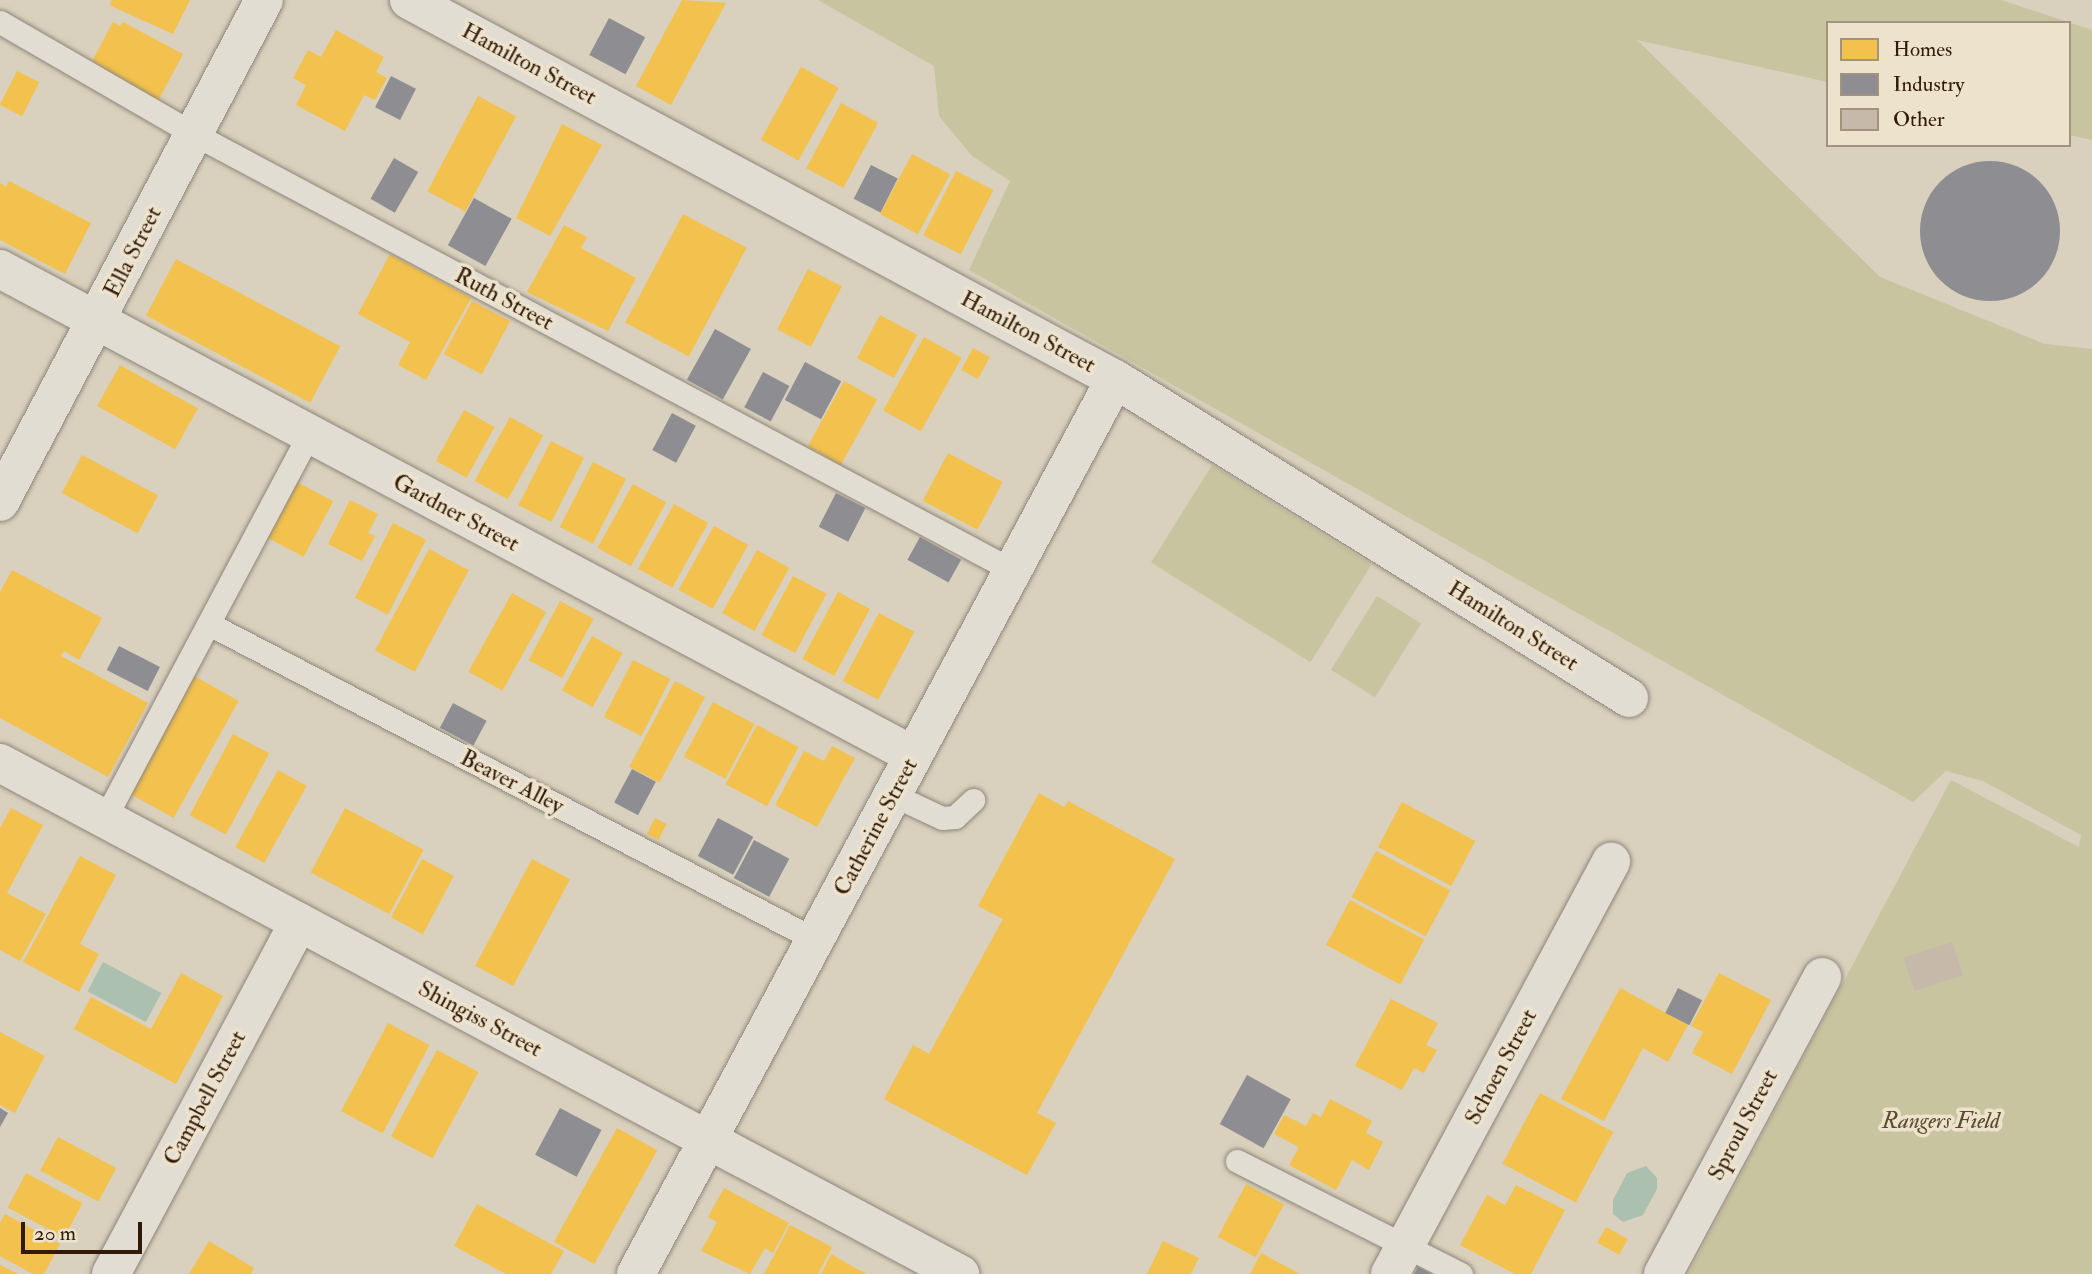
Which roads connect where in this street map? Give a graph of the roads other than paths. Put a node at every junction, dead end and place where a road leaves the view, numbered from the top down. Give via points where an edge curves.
1 (264, 0) edge
2 (408, 0) edge
3 (0, 22) edge
4 (194, 134) junction
5 (0, 269) edge
6 (97, 321) junction
7 (1115, 379) junction
8 (309, 435) junction
9 (0, 502) edge
10 (1012, 570) junction
11 (209, 624) junction
12 (1629, 698) dead end
13 (913, 755) junction
14 (0, 762) edge
15 (892, 795) junction
16 (973, 800) dead end
17 (106, 817) junction
18 (1611, 861) dead end
19 (299, 922) junction
20 (816, 940) junction
21 (1822, 977) dead end
22 (708, 1141) junction
23 (1237, 1161) dead end
24 (1398, 1260) edge
25 (111, 1274) edge
26 (636, 1274) edge
27 (960, 1274) edge
28 (1461, 1274) edge
29 (1663, 1274) edge

1 - 4 street, Ella Street
2 - 7 street, Hamilton Street
3 - 4 lane, Ruth Street
4 - 6 street, Ella Street
4 - 10 lane, Ruth Street
5 - 6 street, Gardner Street
6 - 8 street, Gardner Street
6 - 9 street, Ella Street
7 - 10 street, Catherine Street
7 - 12 street, Hamilton Street
8 - 11 lane
8 - 13 street, Gardner Street
10 - 13 street, Catherine Street
11 - 17 lane
11 - 20 lane, Beaver Alley
13 - 15 street, Catherine Street
14 - 17 street, Shingiss Street
15 - 16 lane via 942,818 955,817
15 - 20 street, Catherine Street
17 - 19 street, Shingiss Street
18 - 24 street, Schoen Street
19 - 22 street, Shingiss Street
19 - 25 street, Campbell Street
20 - 22 street, Catherine Street
21 - 29 street, Sproul Street
22 - 26 street, Catherine Street
22 - 27 street, Shingiss Street
23 - 24 lane
24 - 28 lane

